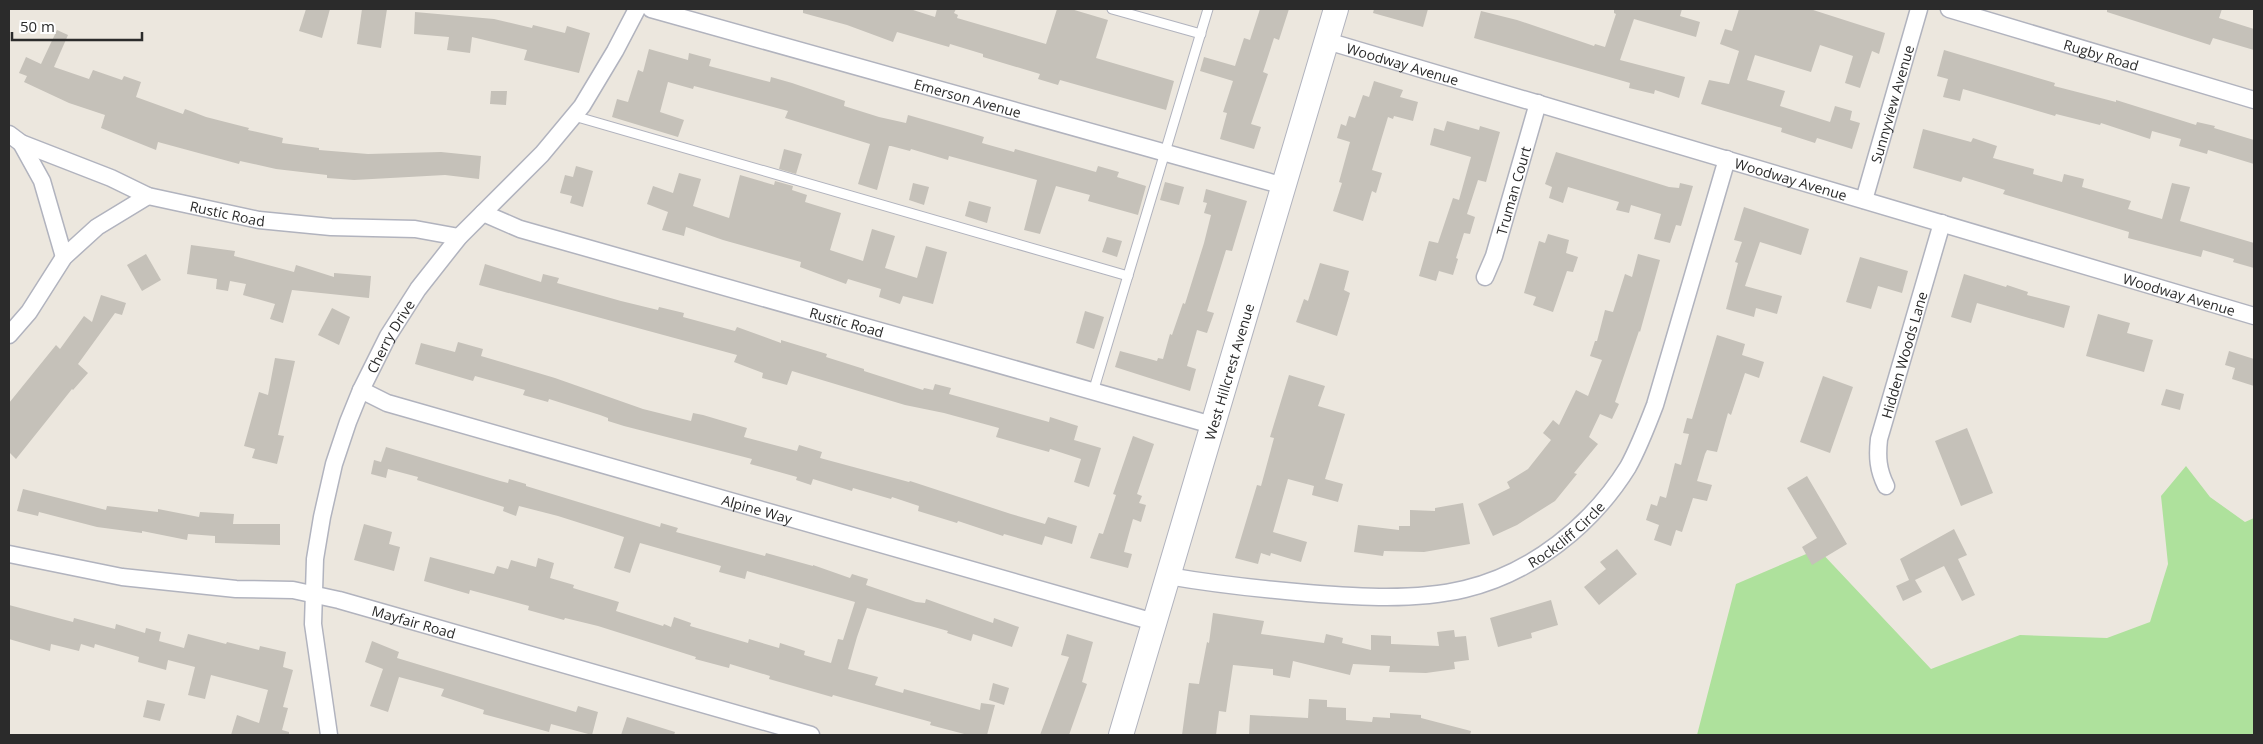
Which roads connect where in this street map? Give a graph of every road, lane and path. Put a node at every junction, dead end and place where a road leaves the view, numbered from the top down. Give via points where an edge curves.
1 (638, 9) edge
2 (651, 9) edge
3 (1112, 9) edge
4 (1208, 9) edge
5 (1336, 9) edge
6 (1919, 9) edge
7 (1949, 9) edge
8 (1201, 34) junction
9 (1326, 41) junction
10 (2254, 100) edge
11 (1538, 103) junction
12 (574, 116) junction
13 (15, 139) edge
14 (1166, 152) junction
15 (1727, 159) junction
16 (1284, 186) junction
17 (148, 196) junction
18 (1864, 200) junction
19 (483, 213) junction
20 (1942, 223) junction
21 (459, 237) junction
22 (64, 257) junction
23 (1128, 276) junction
24 (1485, 277) dead end
25 (2254, 316) edge
26 (9, 335) edge
27 (361, 390) junction
28 (1093, 392) junction
29 (1212, 425) junction
30 (1886, 486) dead end
31 (9, 554) edge
32 (1168, 576) junction
33 (314, 594) junction
34 (1154, 622) junction
35 (328, 735) edge
36 (811, 735) edge
37 (1121, 735) edge

1 - 12 street, Cherry Drive via 591,94
2 - 14 street, Emerson Avenue
3 - 8 lane
4 - 8 lane
5 - 9 street, West Hillcrest Avenue
6 - 18 street, Sunnyview Avenue
7 - 10 street, Rugby Road
8 - 14 lane
9 - 11 street, Woodway Avenue
9 - 16 street, West Hillcrest Avenue
11 - 15 street, Woodway Avenue
11 - 24 street, Truman Court
12 - 19 street, Cherry Drive via 542,154
12 - 23 lane
13 - 17 street, Rustic Road
13 - 22 street via 42,181
14 - 16 street, Emerson Avenue
14 - 23 lane
15 - 18 street, Woodway Avenue
15 - 32 street, Rockcliff Circle via 1655,405 1641,441 1628,466 1602,502 1571,534 1529,563 1482,584 1417,595 1332,595 1227,586
16 - 29 street, West Hillcrest Avenue
17 - 21 street, Rustic Road via 259,220 331,227 415,229
17 - 22 street via 98,227
18 - 20 street, Woodway Avenue
19 - 21 street, Cherry Drive
19 - 28 street, Rustic Road via 520,229
20 - 25 street, Woodway Avenue
20 - 30 street, Hidden Woods Lane via 1879,439 1877,456
21 - 27 street, Cherry Drive via 418,289 388,336
22 - 26 street via 29,312
23 - 28 lane
27 - 33 street, Cherry Drive via 334,464 315,560
27 - 34 street, Alpine Way via 395,406
28 - 29 street, Rustic Road
29 - 32 street, West Hillcrest Avenue
31 - 33 street, Mayfair Road via 122,577
32 - 34 street, West Hillcrest Avenue
33 - 35 street, Cherry Drive via 313,624
33 - 36 street, Mayfair Road
34 - 37 street, West Hillcrest Avenue

